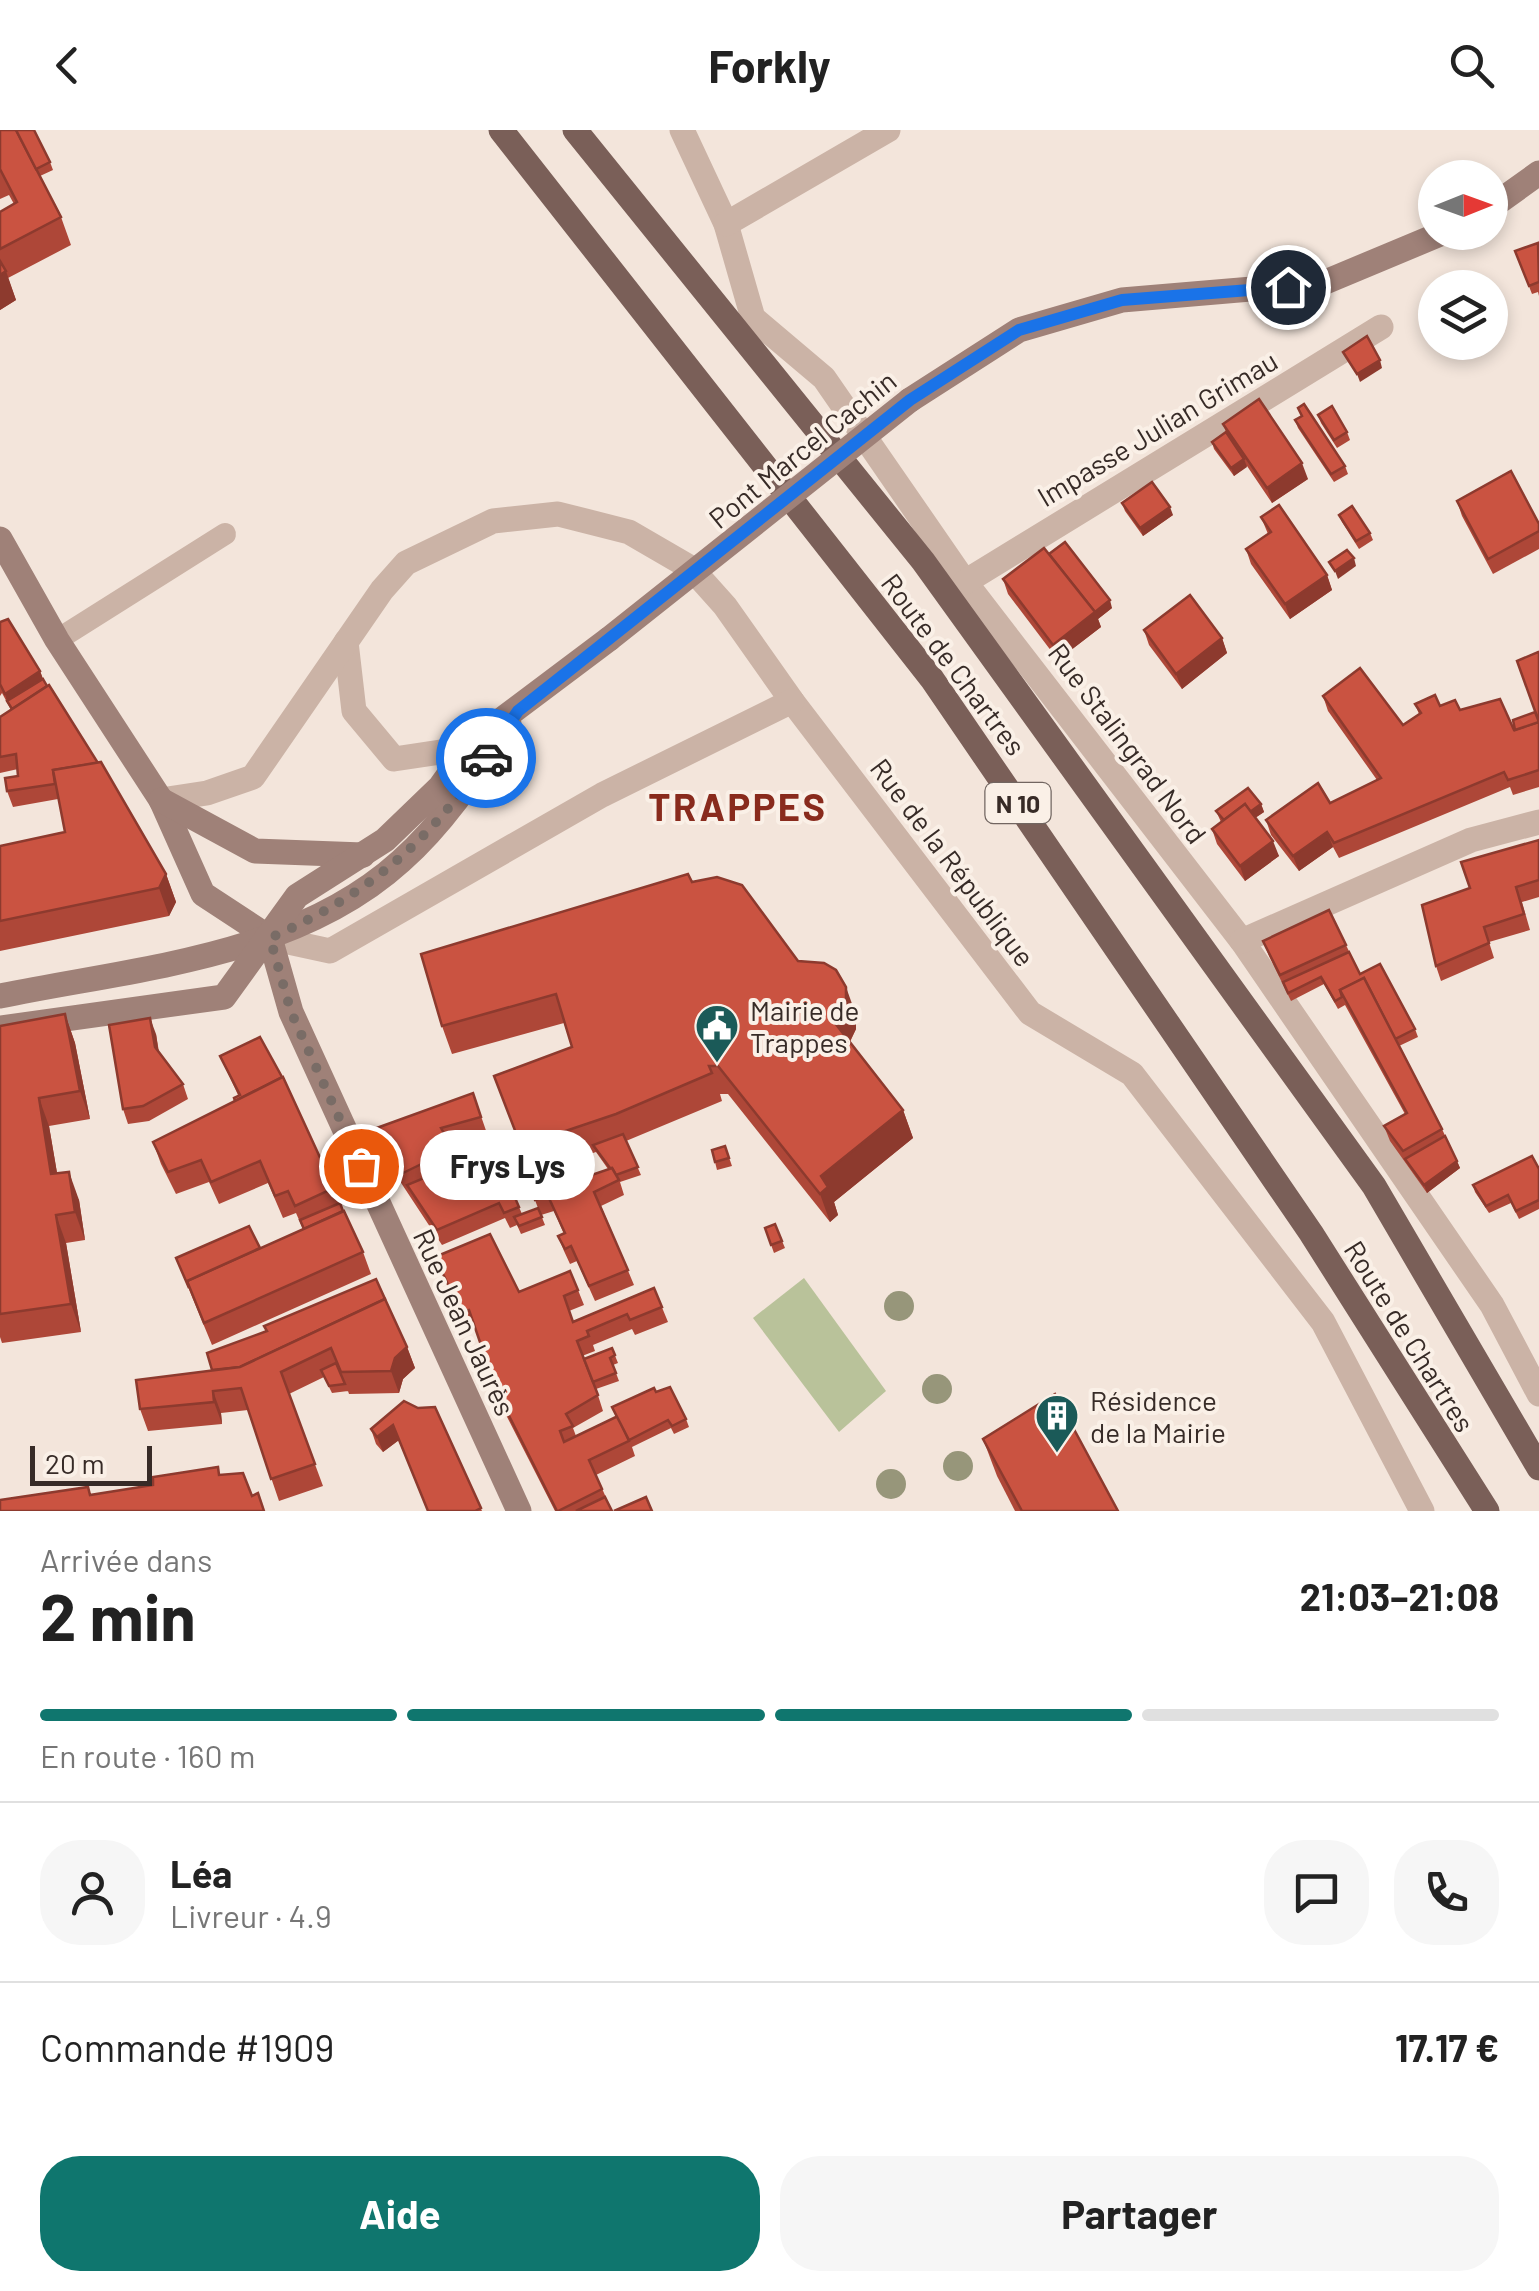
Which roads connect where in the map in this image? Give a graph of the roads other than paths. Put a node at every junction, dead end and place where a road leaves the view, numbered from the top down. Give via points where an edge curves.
1 (501, 130) edge
2 (574, 130) edge
3 (682, 130) edge
4 (888, 130) edge
5 (1539, 173) edge
6 (1508, 196) edge
7 (726, 224) junction
8 (1418, 243) edge
9 (1381, 327) dead end
10 (225, 534) dead end
11 (0, 538) edge
12 (965, 582) junction
13 (56, 640) junction
14 (346, 642) junction
15 (792, 701) junction
16 (518, 711) junction
17 (468, 748) junction
18 (161, 800) junction
19 (1539, 822) edge
20 (366, 855) junction
21 (270, 938) junction
22 (1242, 941) junction
23 (0, 996) edge
24 (0, 1028) edge
25 (1539, 1394) edge
26 (1539, 1468) edge
27 (519, 1511) edge
28 (1422, 1511) edge
29 (1486, 1511) edge

1 - 29 main road, Route de Chartres / N 10 via 932,679 1311,1234
2 - 26 main road, Route de Chartres / N 10 via 923,561 1374,1186
3 - 7 street, Rue Stalingrad Nord
4 - 7 street
5 - 6 main road
7 - 12 street, Rue Stalingrad Nord via 753,318 824,378
8 - 16 main road, Pont Marcel Cachin, bridge via 1323,283 1122,300 1019,330 910,400
9 - 12 street, Impasse Julian Grimau
10 - 13 lane
11 - 13 main road
12 - 22 street, Rue Stalingrad Nord
13 - 18 main road
14 - 15 street, Rue de la République via 406,563 493,521 558,514 630,532 690,568
14 - 17 street via 354,711 394,759
14 - 18 street, Rue de la République via 252,777
15 - 21 street via 602,795 330,952
15 - 28 street, Rue de la République via 1030,1013 1132,1074 1323,1322
16 - 17 main road, Pont Marcel Cachin
16 - 21 main road via 458,800 400,863 323,914
17 - 20 main road, Pont Marcel Cachin via 440,786
18 - 20 main road via 255,851
18 - 21 main road via 203,894
19 - 22 street via 1470,840
20 - 21 main road, Pont Marcel Cachin via 298,896
21 - 23 main road
21 - 24 main road, Pont Marcel Cachin via 224,997
21 - 27 main road, Rue Jean Jaurès via 291,1012
22 - 25 street, Rue Stalingrad Nord via 1492,1305

